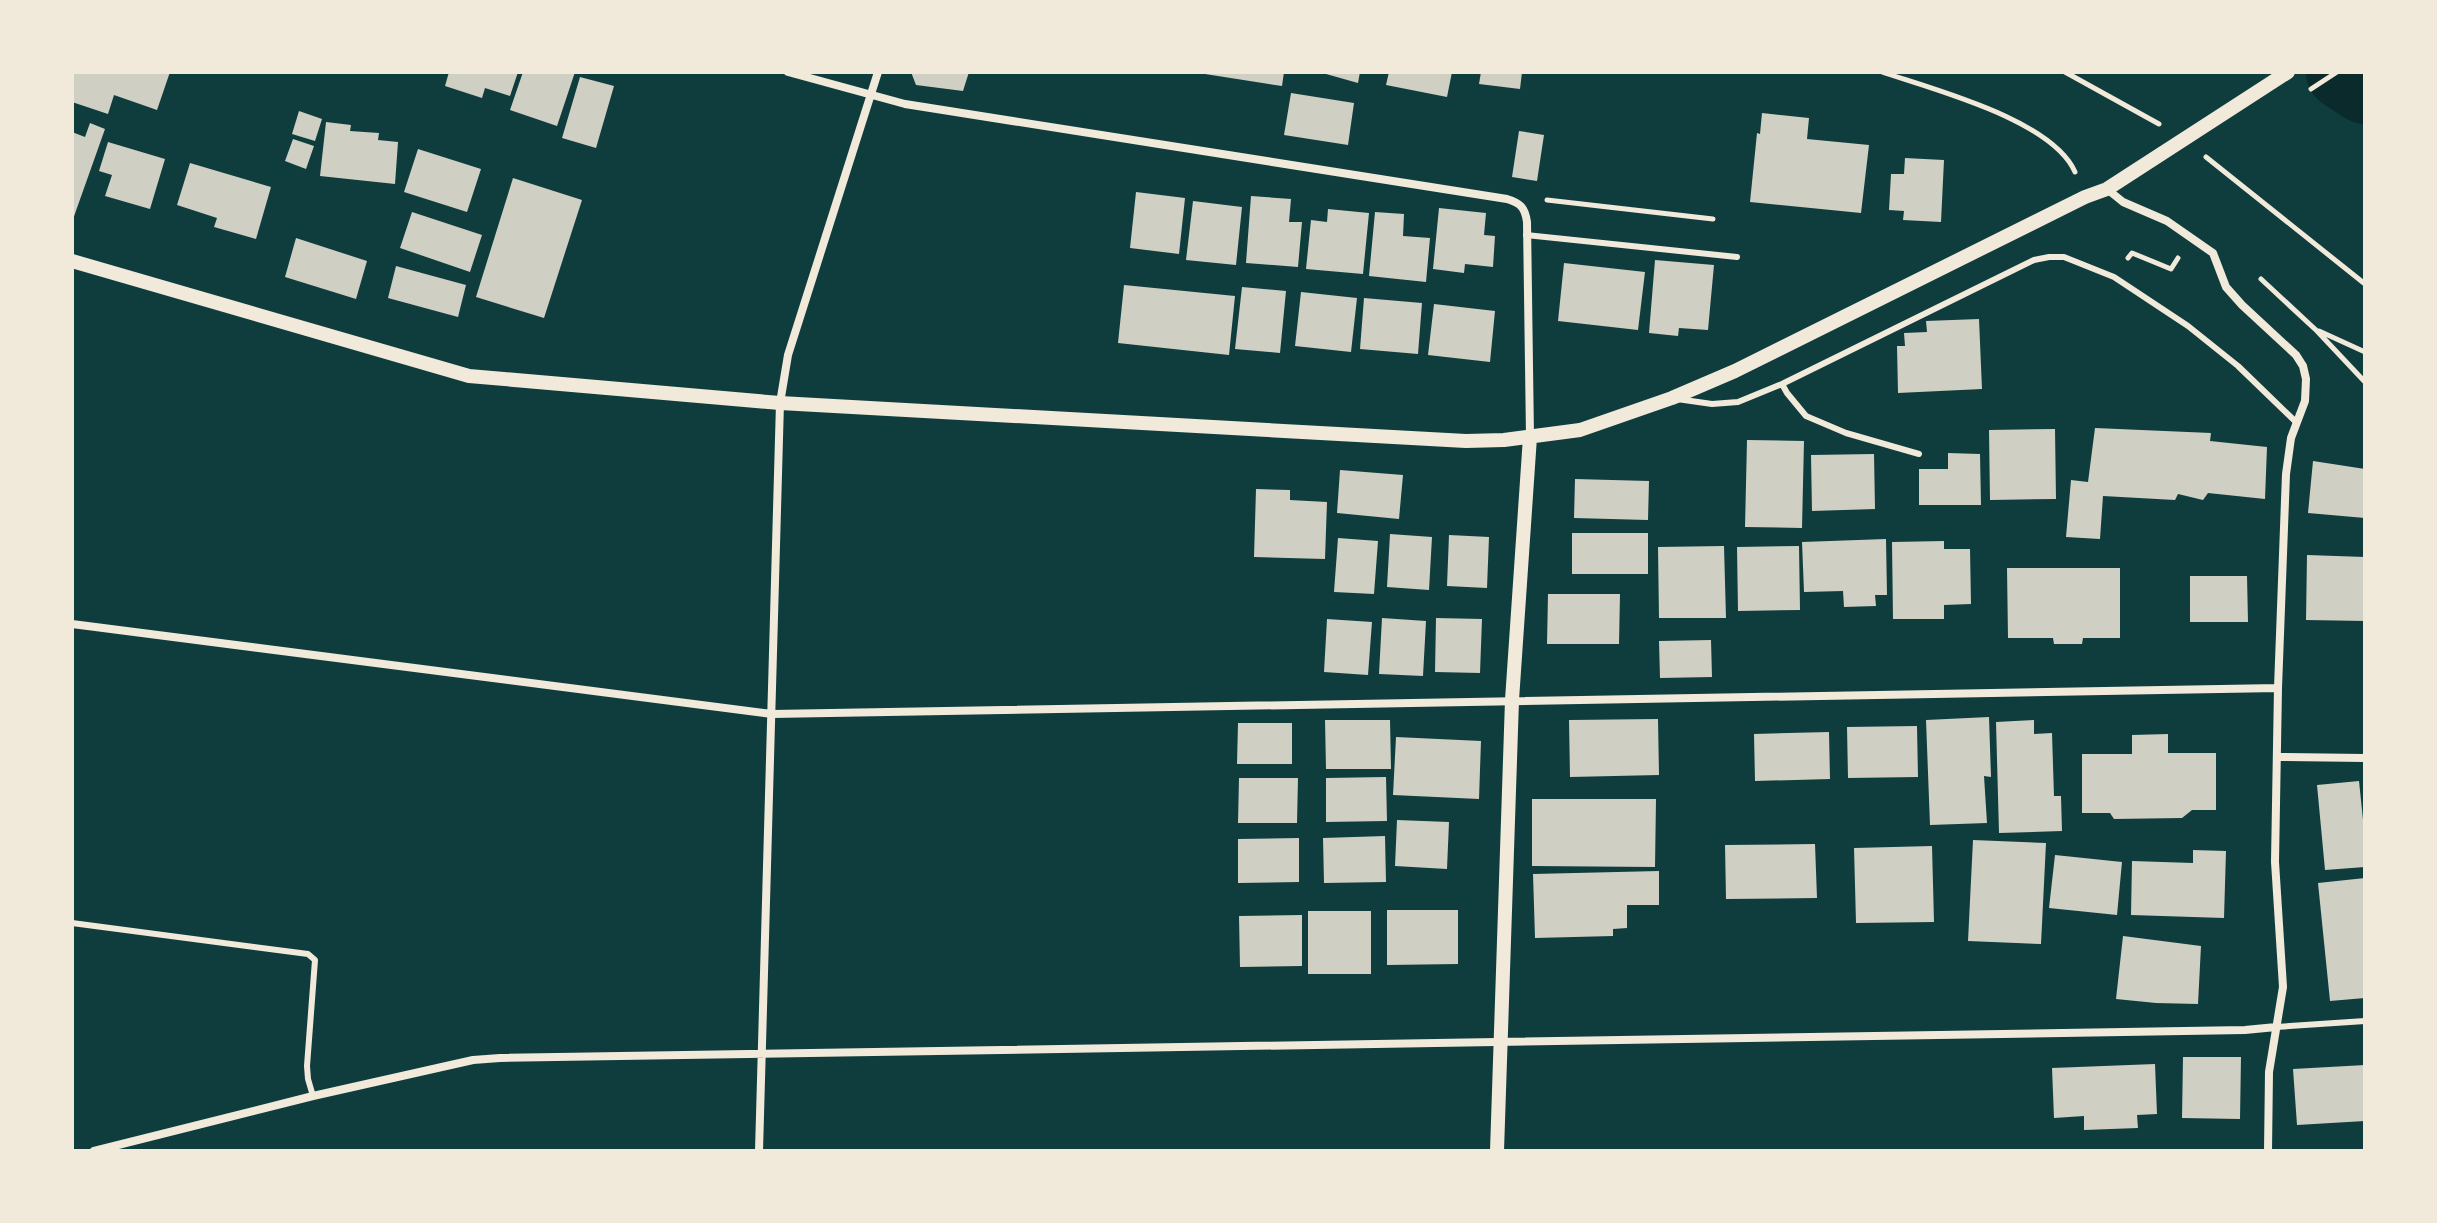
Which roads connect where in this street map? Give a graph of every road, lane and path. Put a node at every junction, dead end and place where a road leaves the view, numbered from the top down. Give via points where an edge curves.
1 (788, 72) edge
2 (878, 72) edge
3 (1882, 72) edge
4 (2065, 72) edge
5 (2288, 72) edge
6 (870, 96) junction
7 (2164, 127) dead end
8 (2199, 152) dead end
9 (2076, 174) dead end
10 (2107, 189) junction
11 (1526, 210) junction
12 (1713, 219) dead end
13 (1526, 235) junction
14 (2167, 249) dead end
15 (1737, 257) dead end
16 (72, 261) edge
17 (2122, 265) dead end
18 (2261, 279) dead end
19 (2365, 284) edge
20 (2317, 331) junction
21 (2365, 352) edge
22 (2365, 382) edge
23 (1782, 384) junction
24 (1672, 398) junction
25 (780, 403) junction
26 (2297, 423) junction
27 (1530, 437) junction
28 (1919, 454) dead end
29 (72, 624) edge
30 (2278, 688) junction
31 (1512, 700) junction
32 (772, 714) junction
33 (2278, 757) junction
34 (2365, 758) edge
35 (72, 923) edge
36 (2365, 1021) edge
37 (2276, 1027) junction
38 (1501, 1042) junction
39 (762, 1054) junction
40 (313, 1096) junction
41 (94, 1151) edge
42 (759, 1151) edge
43 (1497, 1151) edge
44 (2268, 1151) edge

1 - 6 street
2 - 6 street
3 - 9 path via 2038,132 2069,158
4 - 7 path
5 - 10 street
6 - 11 street via 1507,199
6 - 25 street via 788,355
8 - 19 path
10 - 24 street
10 - 26 street via 2213,253 2226,287 2296,355 2306,379
11 - 12 path via 1557,200
11 - 13 street
13 - 15 lane
13 - 27 street
14 - 17 path via 2179,256 2171,269 2132,253
16 - 25 street via 469,376
18 - 20 path
20 - 21 path
20 - 22 path
23 - 24 lane via 1738,402
23 - 26 lane via 2034,260 2064,257 2114,277 2188,326
23 - 28 lane via 1806,416
24 - 27 street via 1580,430
25 - 27 street via 1466,441
25 - 32 street
26 - 30 street via 2286,474
27 - 31 street
29 - 32 street
30 - 31 street
30 - 33 street
31 - 32 street
31 - 38 street
32 - 39 street
33 - 34 street
33 - 37 street via 2275,862 2283,987
35 - 40 lane via 308,954 315,960 307,1066
36 - 37 lane
37 - 38 street
37 - 44 street via 2269,1072
38 - 39 street
38 - 43 street
39 - 40 street via 473,1060
39 - 42 street
40 - 41 street

